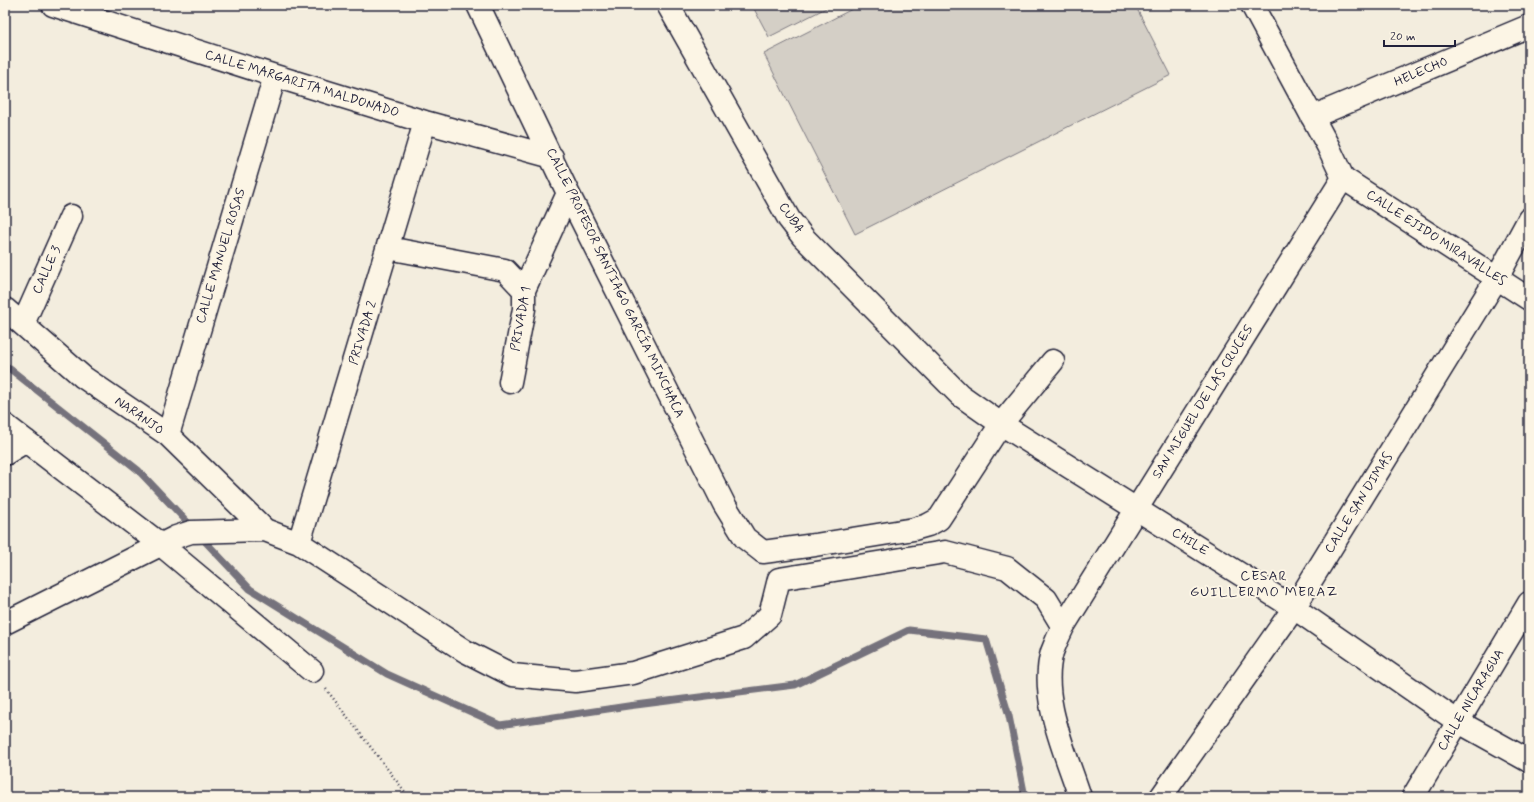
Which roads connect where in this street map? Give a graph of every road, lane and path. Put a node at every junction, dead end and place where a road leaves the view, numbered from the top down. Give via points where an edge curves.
1 (53, 5) edge
2 (478, 5) edge
3 (668, 5) edge
4 (1252, 5) edge
5 (1529, 26) edge
6 (275, 76) junction
7 (1312, 117) junction
8 (425, 122) junction
9 (552, 158) junction
10 (1344, 178) junction
11 (568, 193) junction
12 (71, 216) dead end
13 (1529, 219) edge
14 (388, 248) junction
15 (1497, 278) junction
16 (524, 290) junction
17 (1529, 299) edge
18 (5, 309) edge
19 (23, 324) junction
20 (1053, 361) dead end
21 (510, 382) dead end
22 (960, 395) joint
23 (1001, 424) junction
24 (5, 425) edge
25 (168, 435) junction
26 (26, 441) junction
27 (5, 454) edge
28 (1137, 509) junction
29 (265, 530) junction
30 (299, 543) junction
31 (160, 544) junction
32 (763, 552) junction
33 (779, 579) junction
34 (1528, 605) edge
35 (1294, 608) junction
36 (5, 623) edge
37 (1063, 627) junction
38 (312, 671) joint
39 (1457, 721) junction
40 (1529, 761) edge
41 (409, 797) edge
42 (1080, 797) edge
43 (1161, 797) edge
44 (1413, 797) edge

1 - 6 street, CALLE MARGARITA MALDONADO
2 - 9 street, CALLE PROFESOR SANTIAGO GARCÍA MINCHACA
3 - 22 street, CUBA via 789,219 803,237
4 - 7 street
5 - 7 street, HELECHO
6 - 8 street, CALLE MARGARITA MALDONADO
6 - 25 street, CALLE MANUEL ROSAS
7 - 10 street
8 - 9 street, CALLE MARGARITA MALDONADO
8 - 14 street, PRIVADA 2
9 - 11 street, CALLE PROFESOR SANTIAGO GARCÍA MINCHACA
10 - 15 street, CALLE EJIDO MIRAVALLES
10 - 28 street, SAN MIGUEL DE LAS CRUCES
11 - 16 street, PRIVADA 1
11 - 32 street, CALLE PROFESOR SANTIAGO GARCÍA MINCHACA via 724,504 745,538
12 - 19 street, CALLE 3
13 - 15 street, CALLE SAN DIMAS
14 - 16 street via 505,270
14 - 30 street, PRIVADA 2
15 - 17 street, CALLE EJIDO MIRAVALLES
15 - 35 street, CALLE SAN DIMAS
16 - 21 street, PRIVADA 1 via 524,309
18 - 19 street, NARANJO
19 - 25 street, NARANJO via 83,377
20 - 23 street
22 - 23 street, CHILE
23 - 28 street, CHILE
23 - 32 street via 939,519 928,525
24 - 26 street
25 - 29 street, NARANJO
26 - 27 street
26 - 31 street
28 - 35 street, CHILE
28 - 37 street, SAN MIGUEL DE LAS CRUCES
29 - 30 street
29 - 31 street via 191,532
30 - 33 street via 465,652 512,675 575,681 633,672 744,638 770,615
31 - 36 street
31 - 38 street
32 - 33 street via 770,570
33 - 37 street via 945,552 1007,568 1046,599
34 - 39 street, CALLE NICARAGUA
35 - 39 street, CHILE
35 - 43 street, CALLE SAN DIMAS
37 - 42 street, SAN MIGUEL DE LAS CRUCES via 1052,652 1048,674 1049,694 1052,712
38 - 41 path
39 - 40 street, CHILE
39 - 44 street, CALLE NICARAGUA

